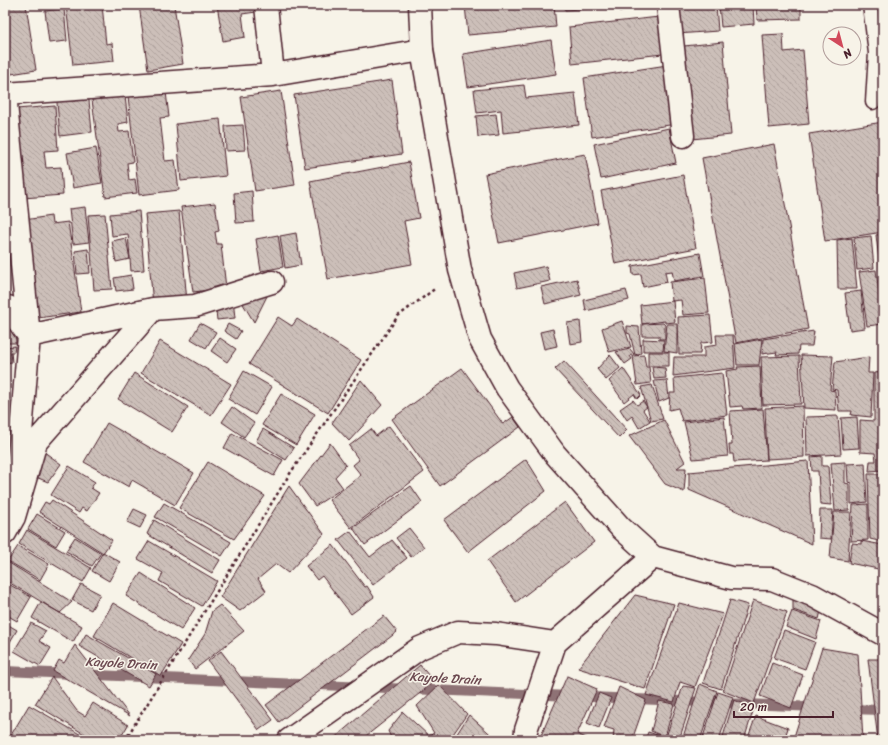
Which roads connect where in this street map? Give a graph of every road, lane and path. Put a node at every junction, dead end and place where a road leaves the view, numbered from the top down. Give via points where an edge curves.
1 (266, 5) edge
2 (420, 5) edge
3 (668, 5) edge
4 (870, 5) edge
5 (422, 50) junction
6 (879, 53) edge
7 (273, 75) junction
8 (5, 94) edge
9 (873, 102) dead end
10 (683, 136) dead end
11 (460, 270) junction
12 (272, 282) dead end
13 (153, 309) junction
14 (5, 310) edge
15 (29, 336) junction
16 (9, 525) edge
17 (653, 557) junction
18 (883, 634) edge
19 (555, 643) junction
20 (125, 740) edge
21 (289, 740) edge
22 (525, 740) edge

1 - 7 street
2 - 5 street
3 - 10 street
4 - 6 lane
5 - 7 street
5 - 11 street
6 - 9 lane
7 - 8 street
8 - 15 street
11 - 17 street via 480,339 507,388 555,454 621,528
11 - 20 path via 398,316 289,475
12 - 13 street via 195,306
13 - 15 street
13 - 16 street via 36,442
14 - 15 street via 8,307
15 - 16 street
17 - 18 street via 731,578 772,579 812,595
17 - 19 street
19 - 21 street via 496,634 458,632 420,648
19 - 22 street

